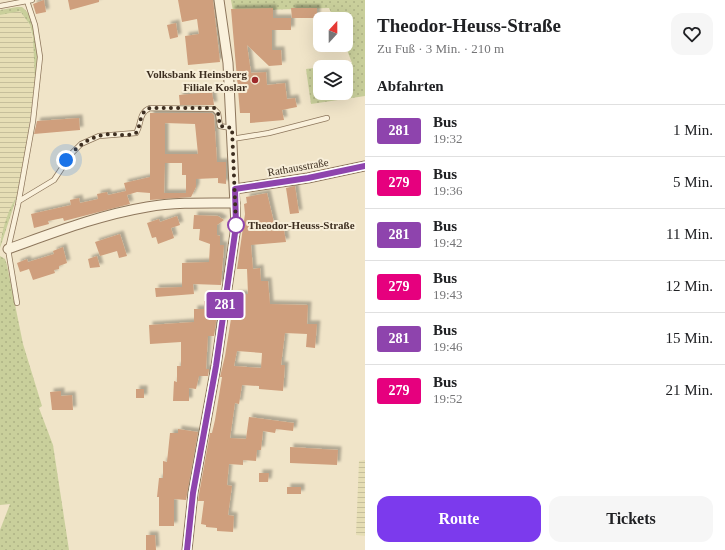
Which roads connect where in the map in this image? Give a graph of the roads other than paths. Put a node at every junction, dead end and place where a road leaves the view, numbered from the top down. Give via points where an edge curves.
1 (219, 0) edge
2 (29, 1) edge
3 (0, 6) edge
4 (327, 118) dead end
5 (232, 128) junction
6 (232, 140) junction
7 (365, 166) edge
8 (235, 189) junction
9 (19, 201) junction
10 (236, 203) junction
11 (8, 249) junction
12 (17, 303) dead end
13 (188, 550) edge

1 - 5 street via 228,63
2 - 3 lane
2 - 9 lane via 40,57 33,121
4 - 6 lane
5 - 6 street
5 - 9 lane via 220,126 218,113 214,108 150,108 141,116 136,133 99,136 81,144 54,180
6 - 8 street
7 - 8 street, Rathausstraße
8 - 10 street
9 - 11 lane
10 - 11 street via 179,203 147,207 76,225
10 - 13 street via 236,226 216,366 193,493
11 - 12 lane

